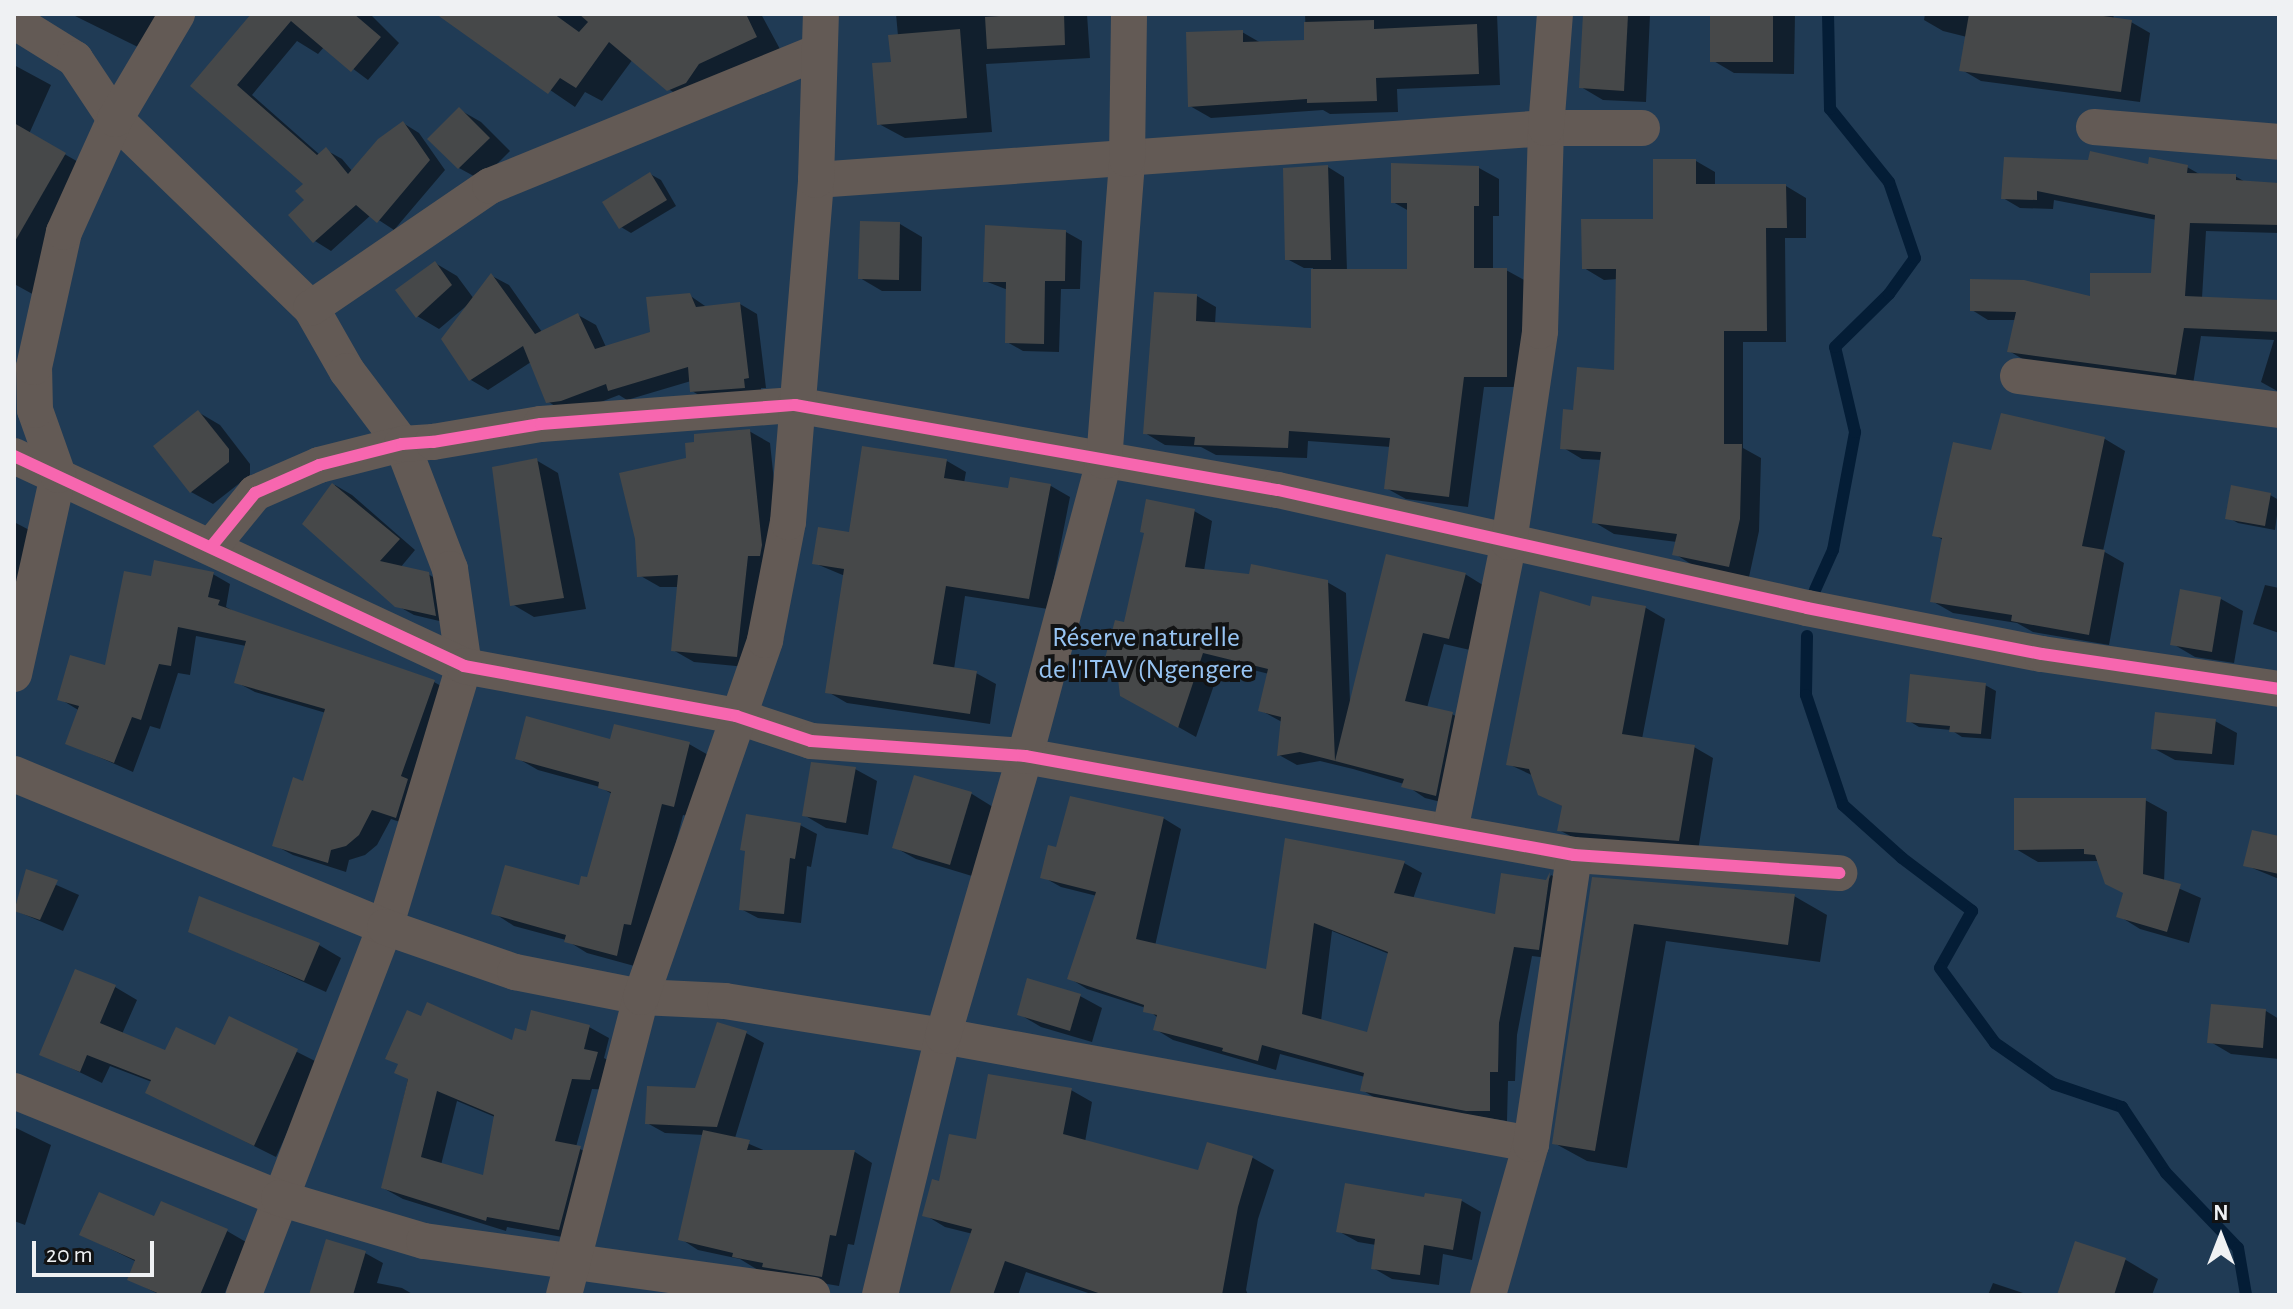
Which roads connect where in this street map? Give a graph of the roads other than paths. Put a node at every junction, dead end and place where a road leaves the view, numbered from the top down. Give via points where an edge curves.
1 (177, 14) edge
2 (821, 14) edge
3 (1129, 14) edge
4 (1555, 14) edge
5 (14, 21) edge
6 (818, 52) junction
7 (115, 119) junction
8 (2094, 127) dead end
9 (1546, 128) junction
10 (1642, 128) dead end
11 (2279, 142) edge
12 (1127, 159) junction
13 (816, 180) junction
14 (311, 308) junction
15 (2018, 376) dead end
16 (795, 405) junction
17 (2279, 410) edge
18 (402, 444) junction
19 (14, 456) edge
20 (1104, 461) junction
21 (58, 475) junction
22 (1509, 542) junction
23 (211, 547) junction
24 (464, 666) junction
25 (14, 674) edge
26 (2279, 689) edge
27 (736, 716) junction
28 (1025, 756) junction
29 (14, 774) edge
30 (1450, 831) junction
31 (1574, 855) junction
32 (1839, 873) dead end
33 (385, 927) junction
34 (641, 997) junction
35 (943, 1036) junction
36 (14, 1091) edge
37 (1531, 1144) junction
38 (279, 1198) junction
39 (569, 1278) edge
40 (244, 1295) edge
41 (812, 1295) edge
42 (880, 1295) edge
43 (1488, 1295) edge

1 - 7 street
2 - 6 street
3 - 12 street
4 - 9 street
5 - 7 street via 75,59
6 - 13 street
6 - 14 street via 490,186
7 - 14 street
7 - 21 street via 64,232 34,367 35,410
8 - 11 street
9 - 10 street
9 - 12 street
9 - 22 street via 1540,331
12 - 13 street
12 - 20 street
13 - 16 street
14 - 18 street via 347,371
15 - 17 street
16 - 18 street via 541,424
16 - 20 street
16 - 27 street via 788,522 765,640
18 - 23 street via 319,465 255,493
18 - 24 street via 450,569
19 - 21 street
20 - 22 street via 1278,490
20 - 28 street
21 - 23 street
21 - 25 street
22 - 26 street via 2042,654
22 - 30 street
23 - 24 street
24 - 27 street
24 - 33 street
27 - 28 street via 811,741
27 - 34 street
28 - 30 street
28 - 35 street
29 - 33 street
30 - 31 street
31 - 32 street
31 - 37 street
33 - 34 street via 515,972
33 - 38 street
34 - 35 street via 725,1001
34 - 39 street
35 - 37 street
35 - 42 street
36 - 38 street
37 - 43 street
38 - 39 street
38 - 40 street
39 - 41 street

